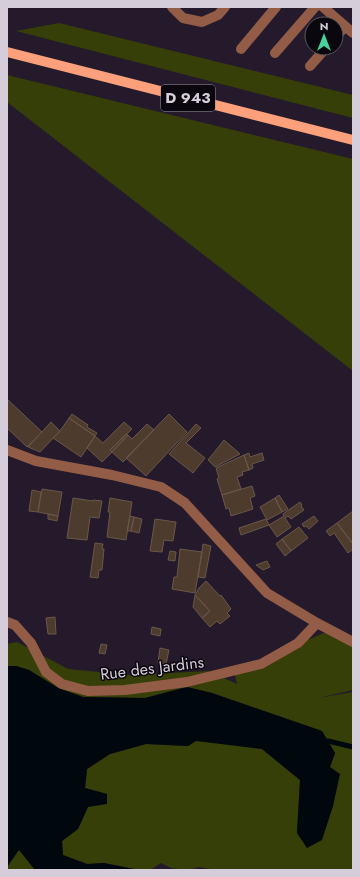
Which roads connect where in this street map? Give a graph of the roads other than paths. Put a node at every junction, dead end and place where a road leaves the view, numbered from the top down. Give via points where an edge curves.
1 (172, 7) edge
2 (225, 7) edge
3 (276, 7) edge
4 (315, 7) edge
5 (322, 7) edge
6 (345, 26) joint
7 (353, 34) edge
8 (241, 49) dead end
9 (7, 52) edge
10 (274, 53) dead end
11 (319, 56) edge
12 (310, 66) dead end
13 (353, 140) edge
14 (7, 450) edge
15 (7, 622) edge
16 (317, 623) junction
17 (353, 642) edge

1 - 2 street via 183,18 202,22 218,15
3 - 8 street
4 - 10 street
5 - 6 street
6 - 7 street
9 - 13 main road, D 943
11 - 12 street
14 - 16 street via 36,461 161,487 185,503 267,593
15 - 16 street, Rue des Jardins via 15,625 31,643 46,672 62,684 88,691 125,690 187,682 261,664 298,643
16 - 17 street

